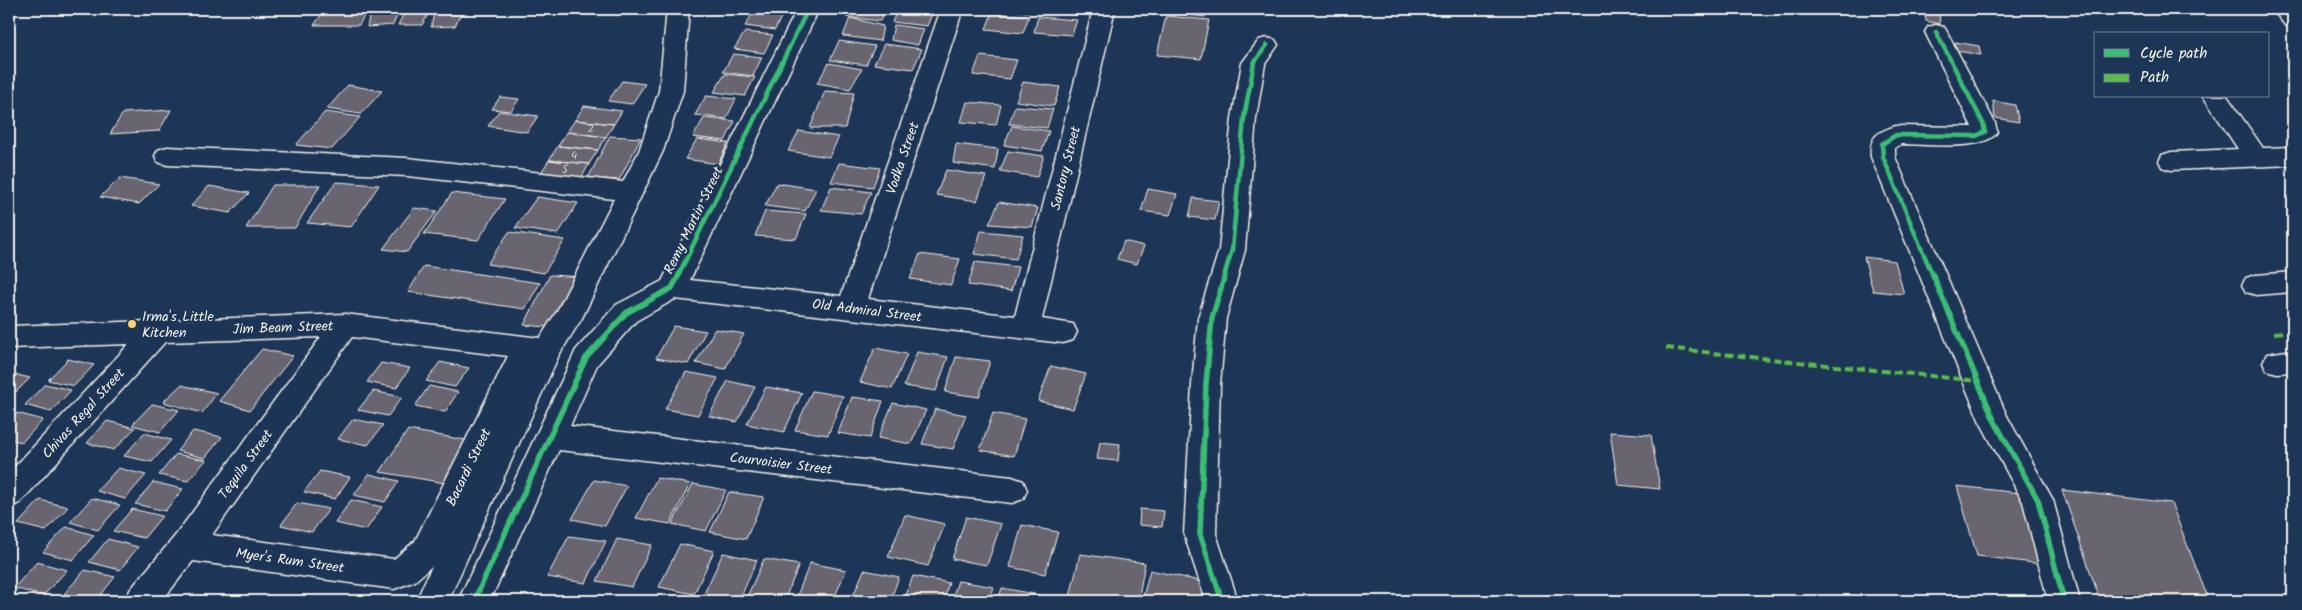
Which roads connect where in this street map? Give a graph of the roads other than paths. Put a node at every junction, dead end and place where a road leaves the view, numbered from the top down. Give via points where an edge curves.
1 (678, 9) edge
2 (808, 9) edge
3 (952, 9) edge
4 (1104, 9) edge
5 (2283, 9) edge
6 (2293, 20) edge
7 (1936, 32) dead end
8 (1267, 45) dead end
9 (2216, 98) edge
10 (167, 156) dead end
11 (2293, 156) edge
12 (2256, 158) junction
13 (2171, 161) dead end
14 (632, 192) junction
15 (2293, 282) edge
16 (2256, 285) dead end
17 (672, 288) junction
18 (851, 308) junction
19 (345, 325) junction
20 (1026, 328) junction
21 (158, 331) junction
22 (1063, 332) dead end
23 (9, 337) edge
24 (537, 348) junction
25 (550, 436) junction
26 (1012, 490) dead end
27 (9, 494) edge
28 (186, 546) junction
29 (394, 574) joint
30 (142, 601) edge
31 (432, 601) edge
32 (474, 601) edge
33 (1222, 601) edge
34 (2064, 601) edge

1 - 14 street via 671,91 651,151
2 - 17 street, Remy Martin Street
3 - 18 street, Vodka Street
4 - 20 street, Santory Street
5 - 6 street
7 - 34 street via 1985,132 1976,136 1896,135 1882,144 1883,157 1994,420 2038,500
8 - 33 street via 1254,63 1244,118 1232,250 1212,318 1206,384 1200,534
9 - 12 street
10 - 14 street via 407,167
11 - 12 street
12 - 13 street
14 - 24 street via 568,318
15 - 16 street
17 - 18 street, Old Admiral Street
17 - 25 street, Remy Martin Street via 626,313 586,358
18 - 20 street, Old Admiral Street
19 - 21 street, Jim Beam Street
19 - 24 street, Jim Beam Street
19 - 28 street, Tequila Street
20 - 22 street, Old Admiral Street
21 - 23 street, Jim Beam Street
21 - 27 street, Chivas Regal Street
24 - 29 street, Bacardi Street via 426,551 404,571
24 - 31 street
25 - 26 street, Courvoisier Street
25 - 32 street, Remy Martin Street
28 - 29 street, Myer's Rum Street
28 - 30 street, Tequila Street

